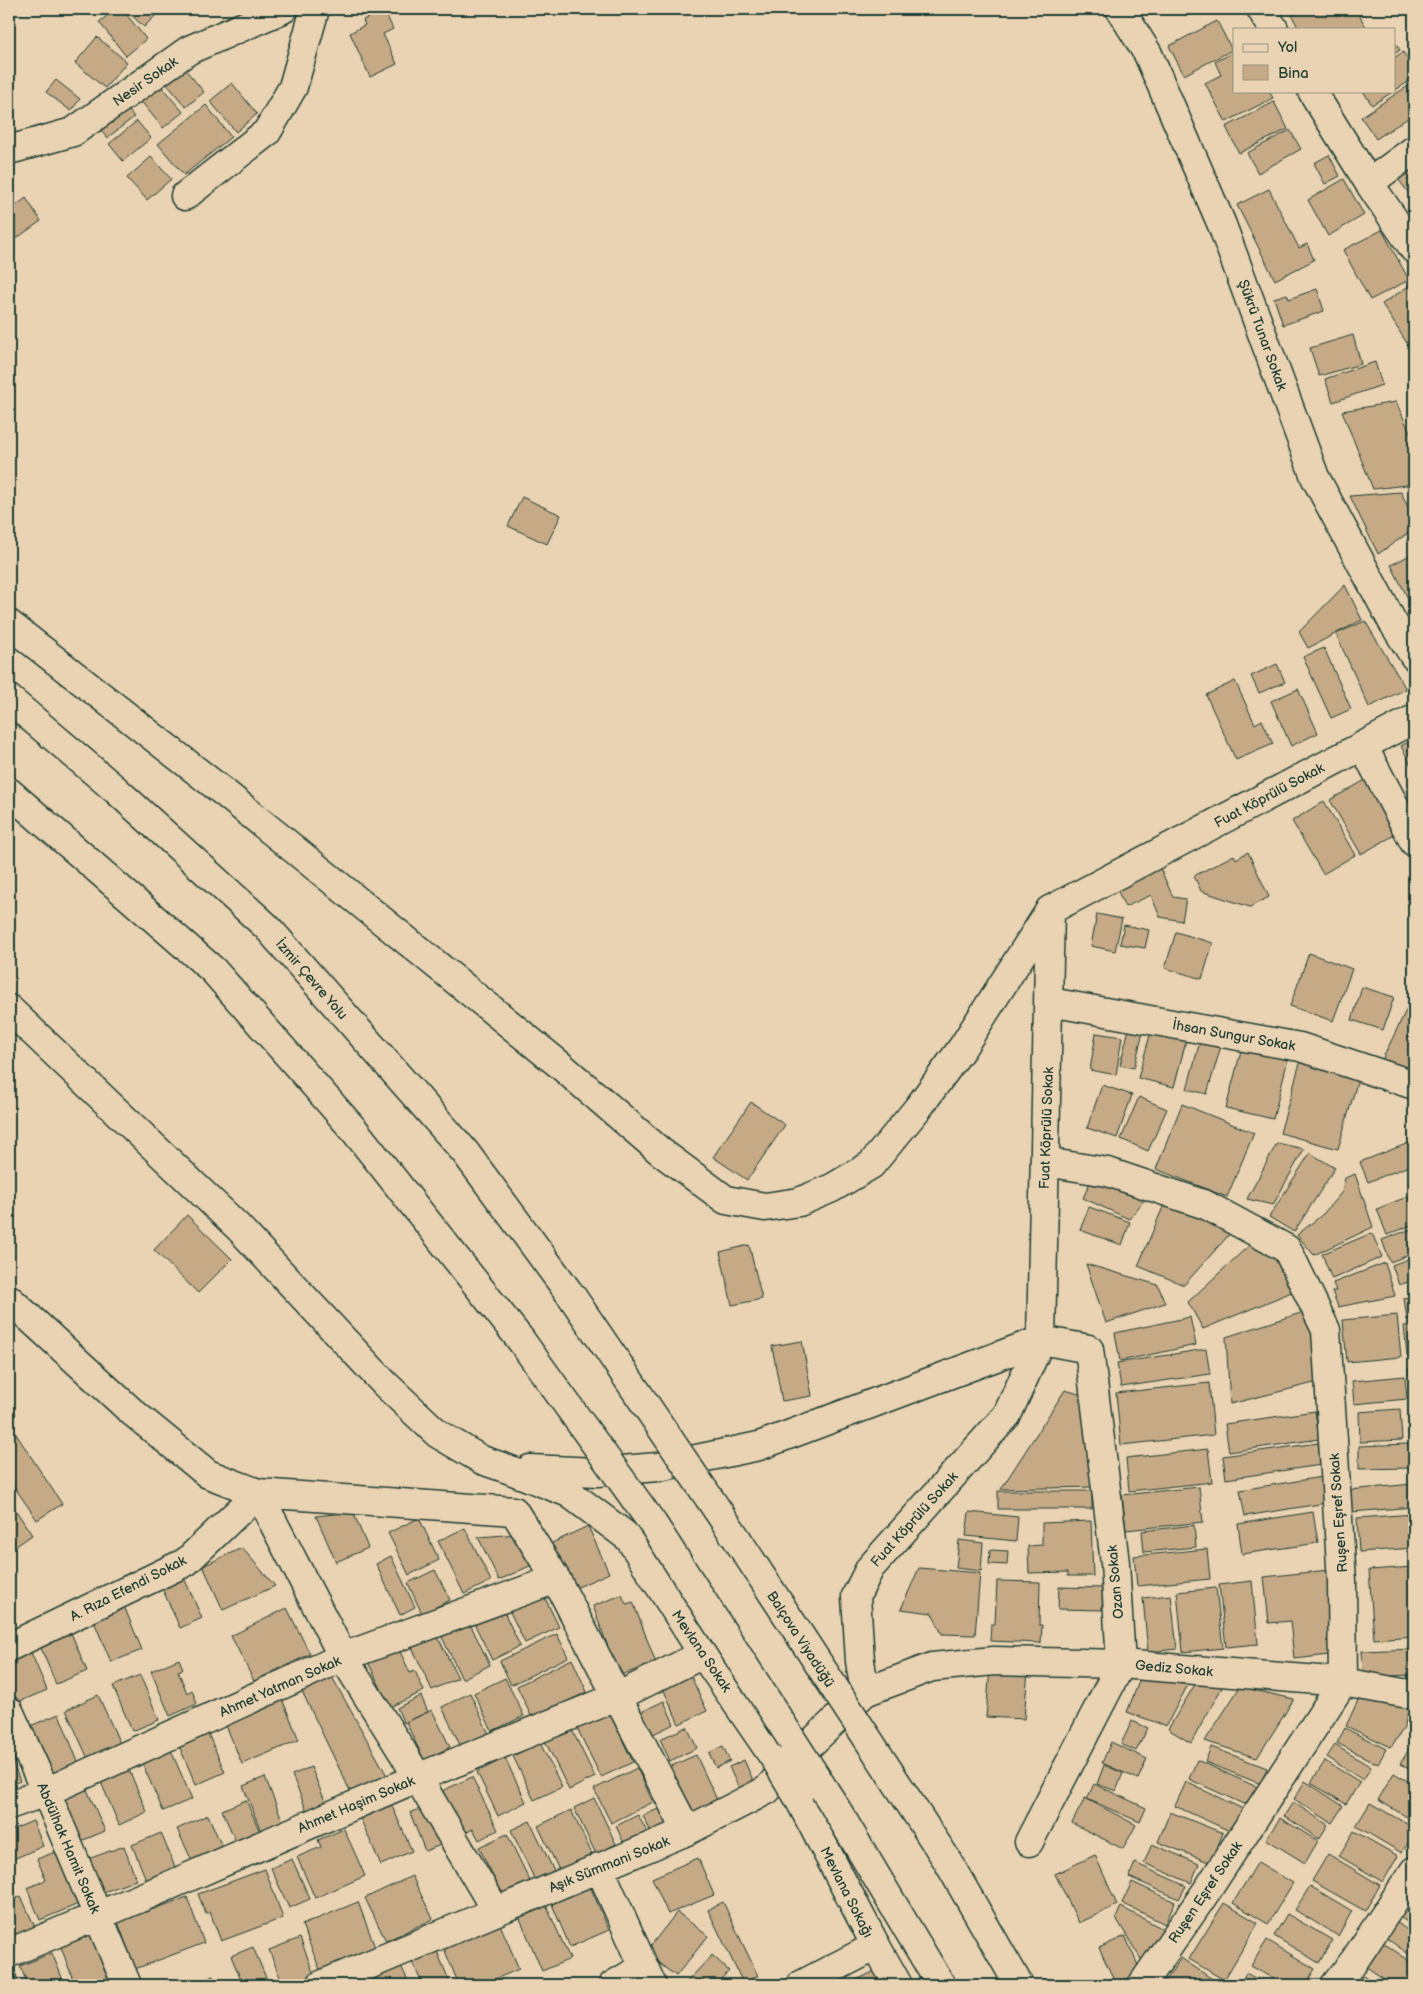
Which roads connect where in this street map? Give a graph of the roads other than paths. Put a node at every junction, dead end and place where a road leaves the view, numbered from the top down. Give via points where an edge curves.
1 (282, 9) edge
2 (315, 9) edge
3 (1120, 9) edge
4 (1261, 9) edge
5 (1273, 28) edge
6 (1313, 92) edge
7 (9, 150) edge
8 (1414, 150) edge
9 (1369, 183) junction
10 (185, 196) dead end
11 (1414, 249) edge
12 (9, 624) edge
13 (1414, 656) edge
14 (9, 699) edge
15 (1414, 719) edge
16 (1362, 746) junction
17 (9, 792) edge
18 (1414, 842) edge
19 (1050, 910) junction
20 (1050, 1002) junction
21 (9, 1009) edge
22 (1414, 1085) edge
23 (1045, 1162) junction
24 (573, 1298) joint
25 (9, 1299) edge
26 (1041, 1340) junction
27 (508, 1469) junction
28 (258, 1493) junction
29 (556, 1580) junction
30 (9, 1647) edge
31 (703, 1654) junction
32 (343, 1658) junction
33 (1122, 1664) junction
34 (1343, 1682) junction
35 (865, 1692) junction
36 (1414, 1695) edge
37 (617, 1696) junction
38 (9, 1711) edge
39 (417, 1778) junction
40 (46, 1792) junction
41 (798, 1798) joint
42 (9, 1805) edge
43 (687, 1832) junction
44 (1029, 1842) dead end
45 (599, 1867) junction
46 (1414, 1871) edge
47 (496, 1911) junction
48 (99, 1916) junction
49 (876, 1946) junction
50 (9, 1953) edge
51 (647, 1976) edge
52 (127, 1985) edge
53 (321, 1985) edge
54 (613, 1985) edge
55 (801, 1985) edge
56 (898, 1985) edge
57 (941, 1985) edge
58 (1019, 1985) edge
59 (1142, 1985) edge
60 (1335, 1985) edge

1 - 7 main road, Nesir Sokak via 189,50 73,132
2 - 10 main road via 294,87 266,132
3 - 13 main road, Şükrü Tunar Sokak via 1148,54 1222,225 1315,477 1392,622
4 - 5 main road
6 - 9 main road
8 - 9 main road
9 - 11 main road
12 - 19 main road via 234,800 560,1065 660,1152 726,1200 765,1207 799,1202 832,1188 871,1165 962,1048
14 - 24 main road, İzmir Çevre Yolu via 116,790 267,927 465,1152
15 - 16 main road, Fuat Köprülü Sokak
16 - 18 main road
16 - 19 main road, Fuat Köprülü Sokak
17 - 57 main road, bridge via 213,970 355,1132 520,1339 653,1524 832,1802
19 - 20 main road, Fuat Köprülü Sokak
20 - 22 main road, İhsan Sungur Sokak via 1300,1047
20 - 23 main road, Fuat Köprülü Sokak
21 - 27 main road via 238,1227 385,1384 438,1434 482,1460
23 - 26 main road, Fuat Köprülü Sokak
23 - 34 main road, Ruşen Eşref Sokak via 1108,1172 1206,1205 1287,1249 1326,1330 1342,1581
24 - 58 main road, Balçova Viyadüğü, bridge via 737,1539 947,1860
25 - 28 main road via 131,1411 208,1474
26 - 27 main road via 759,1446 658,1467 597,1472
26 - 33 main road, Ozan Sokak via 1089,1349 1115,1563
26 - 35 main road, Fuat Köprülü Sokak via 1007,1415 870,1568 856,1596
27 - 31 main road, Mevlana Sokak via 569,1493 629,1538
28 - 29 main road via 514,1511
28 - 30 main road, A. Rıza Efendi Sokak via 186,1562
28 - 32 main road
29 - 32 main road, Ahmet Yatman Sokak
29 - 37 main road
31 - 37 main road, Ahmet Haşim Sokak
31 - 41 main road, Mevlana Sokak, bridge
32 - 39 main road
32 - 40 main road, Ahmet Yatman Sokak
33 - 34 main road, Gediz Sokak
33 - 35 main road, Gediz Sokak via 994,1661 932,1667
33 - 44 main road
34 - 36 main road, Gediz Sokak
34 - 59 main road, Ruşen Eşref Sokak
35 - 43 main road, Aşık Sümmani Sokak via 786,1767 767,1790
37 - 39 main road, Ahmet Haşim Sokak
37 - 43 main road
38 - 40 main road, Abdülhak Hamit Sokak
39 - 47 main road
39 - 48 main road, Ahmet Haşim Sokak
40 - 42 main road, Ahmet Yatman Sokak
40 - 48 main road, Abdülhak Hamit Sokak
41 - 49 main road, Mevlana Sokağı
43 - 45 main road, Aşık Sümmani Sokak
45 - 47 main road, Aşık Sümmani Sokak
45 - 51 main road
46 - 60 main road
47 - 53 main road, Aşık Sümmani Sokak
48 - 50 main road, Ahmet Haşim Sokak
48 - 52 main road, Abdülhak Hamit Sokak
49 - 55 main road
49 - 56 main road, Mevlana Sokağı
51 - 54 main road

